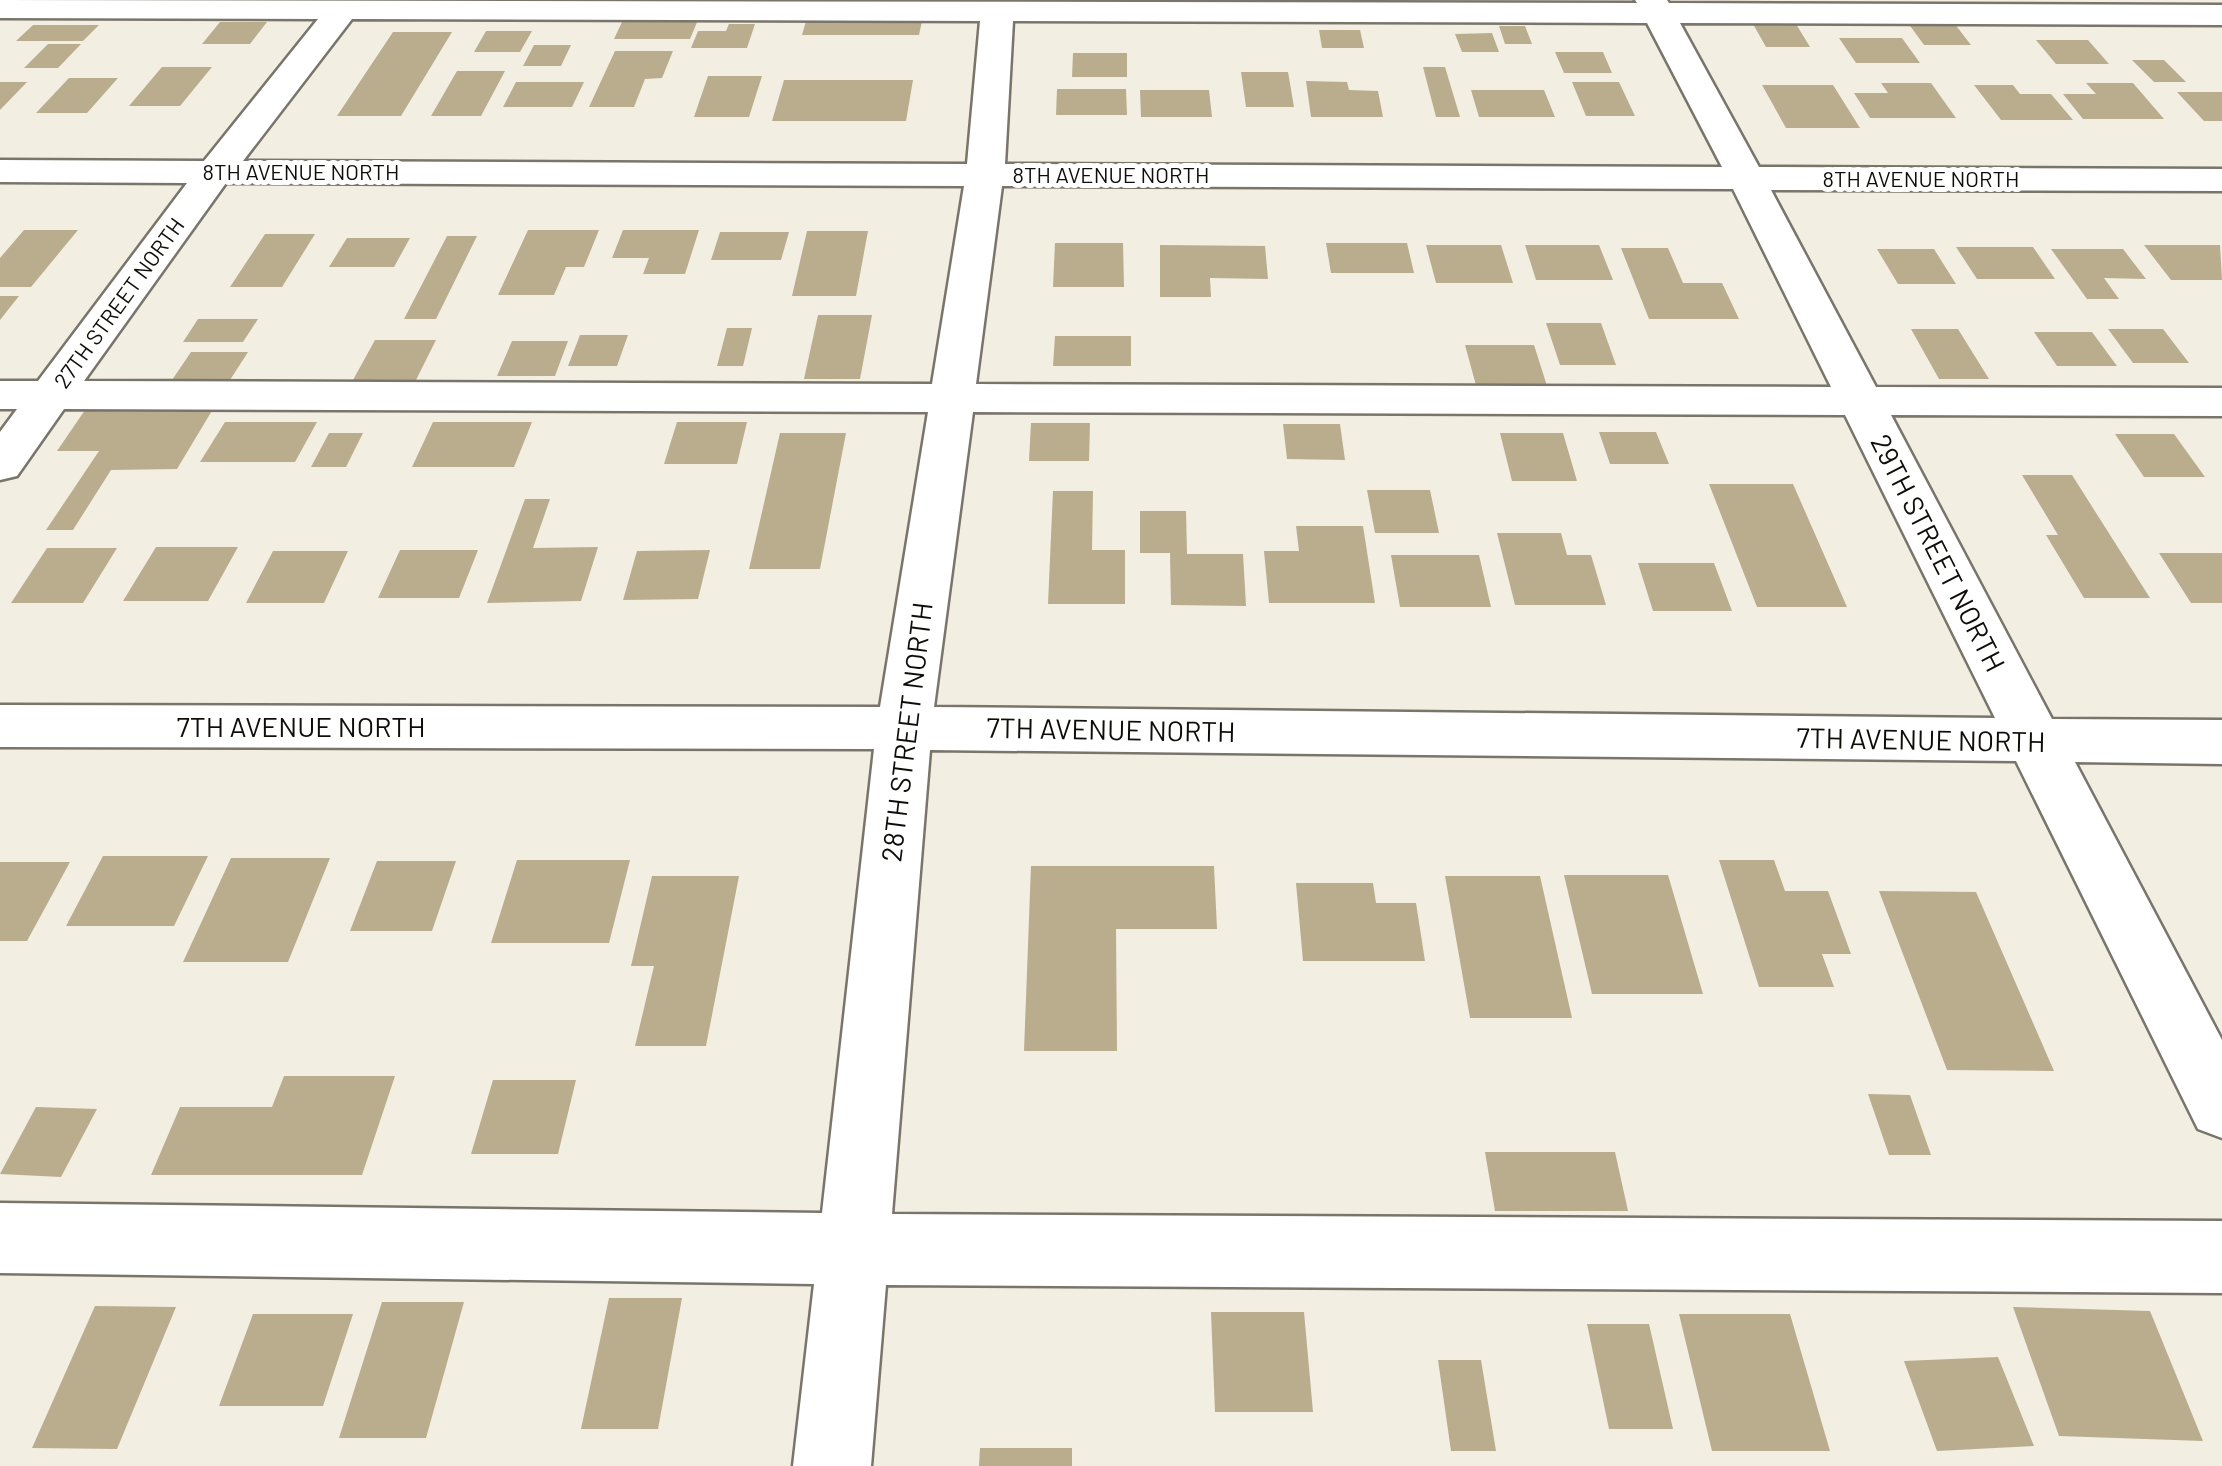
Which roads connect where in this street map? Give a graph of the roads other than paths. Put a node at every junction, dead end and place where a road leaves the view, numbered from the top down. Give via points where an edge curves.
1 (346, 4) edge
2 (998, 6) edge
3 (1654, 6) edge
4 (0, 8) edge
5 (2222, 15) edge
6 (0, 171) edge
7 (215, 172) junction
8 (985, 175) junction
9 (1747, 179) junction
10 (2222, 180) edge
11 (0, 395) edge
12 (51, 395) junction
13 (952, 395) junction
14 (1860, 402) junction
15 (2222, 402) edge
16 (0, 465) edge
17 (0, 726) edge
18 (904, 728) junction
19 (2034, 741) junction
20 (2222, 742) edge
21 (2222, 1108) edge
22 (0, 1238) edge
23 (853, 1249) junction
24 (2222, 1258) edge
25 (832, 1466) edge

1 - 2 street
1 - 4 street
1 - 7 street, 27TH STREET NORTH
2 - 3 street
2 - 8 street, 28TH STREET NORTH
3 - 5 street
3 - 9 street, 29TH STREET NORTH
6 - 7 street, 8TH AVENUE NORTH
7 - 8 street, 8TH AVENUE NORTH
7 - 12 street, 27TH STREET NORTH
8 - 9 street, 8TH AVENUE NORTH
8 - 13 street, 28TH STREET NORTH
9 - 10 street, 8TH AVENUE NORTH
9 - 14 street, 29TH STREET NORTH
11 - 12 street
12 - 13 street
12 - 16 street, 27TH STREET NORTH
13 - 14 street
13 - 18 street, 28TH STREET NORTH
14 - 15 street
14 - 19 street, 29TH STREET NORTH
17 - 18 street, 7TH AVENUE NORTH
18 - 19 street, 7TH AVENUE NORTH
18 - 23 street, 28TH STREET NORTH
19 - 20 street, 7TH AVENUE NORTH
19 - 21 street, 29TH STREET NORTH
22 - 23 street
23 - 24 street
23 - 25 street, 28TH STREET NORTH

